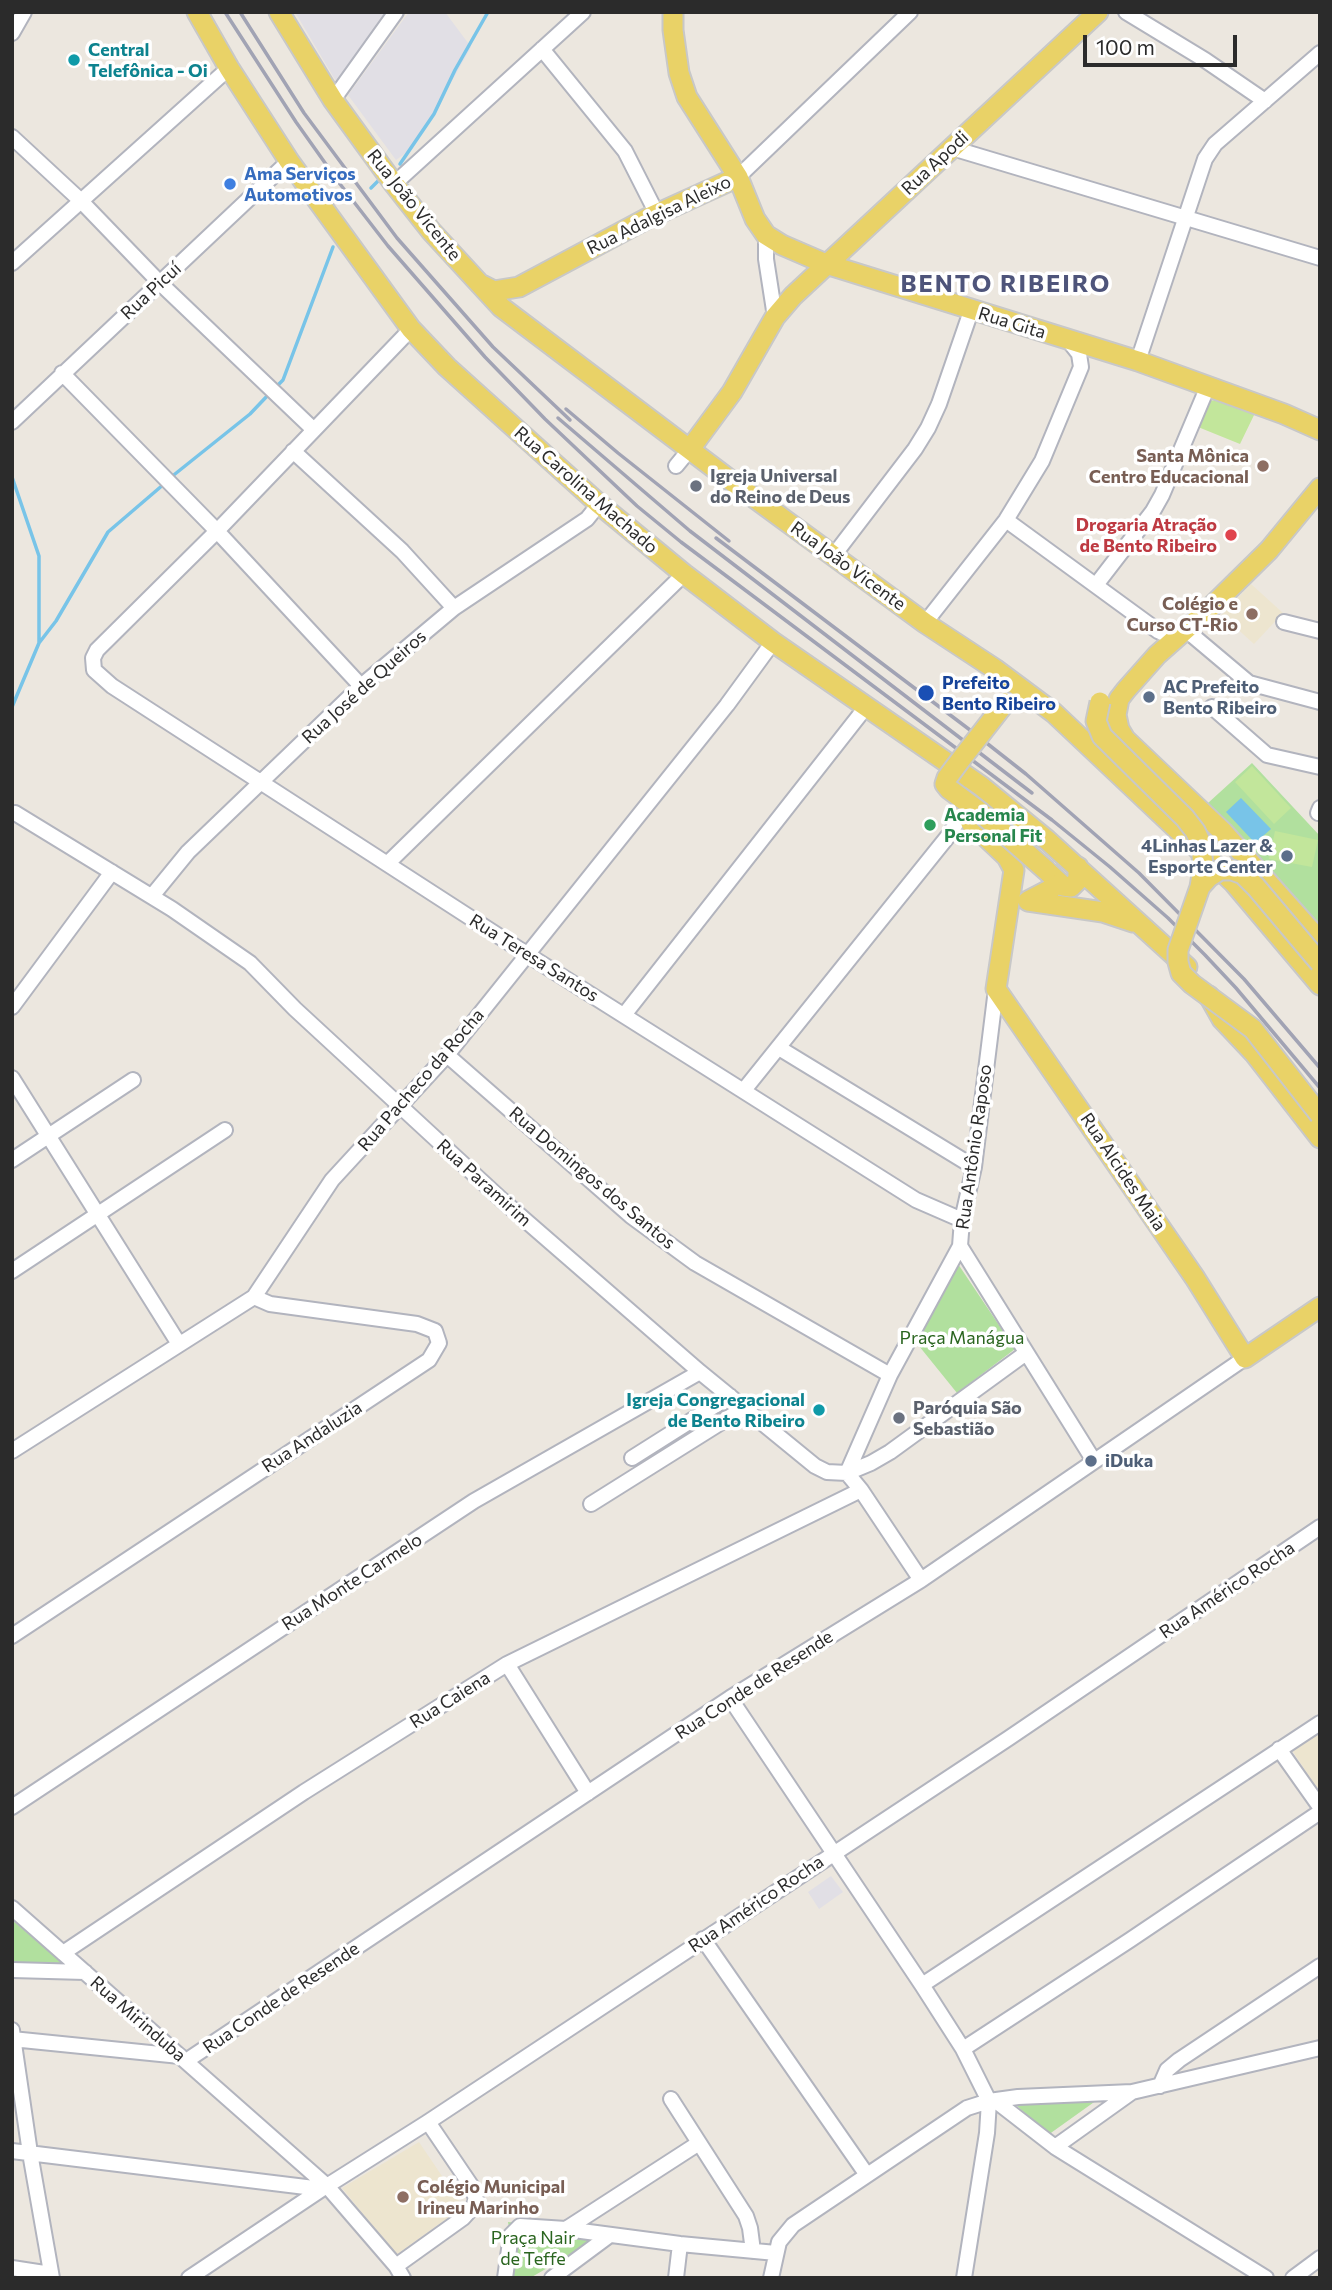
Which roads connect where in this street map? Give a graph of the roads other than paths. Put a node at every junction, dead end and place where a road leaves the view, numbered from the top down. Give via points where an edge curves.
1 (24, 12) edge
2 (197, 12) edge
3 (279, 12) edge
4 (396, 12) edge
5 (583, 12) edge
6 (673, 12) edge
7 (910, 12) edge
8 (1098, 12) edge
9 (1126, 12) edge
10 (12, 33) edge
11 (542, 49) junction
12 (1320, 53) edge
13 (229, 68) junction
14 (333, 100) junction
15 (1265, 102) junction
16 (12, 137) edge
17 (952, 148) junction
18 (289, 161) junction
19 (738, 177) junction
20 (394, 184) junction
21 (80, 200) junction
22 (657, 214) junction
23 (1184, 219) junction
24 (766, 234) junction
25 (1320, 258) edge
26 (12, 262) edge
27 (826, 264) junction
28 (160, 283) junction
29 (479, 283) junction
30 (519, 287) junction
31 (971, 311) junction
32 (513, 317) junction
33 (775, 317) junction
34 (411, 329) junction
35 (1068, 340) junction
36 (1138, 361) junction
37 (62, 373) junction
38 (1208, 386) junction
39 (12, 422) edge
40 (314, 430) junction
41 (1320, 430) edge
42 (690, 449) junction
43 (293, 451) junction
44 (676, 466) dead end
45 (1320, 488) edge
46 (599, 504) junction
47 (1006, 520) junction
48 (216, 531) junction
49 (834, 555) junction
50 (684, 574) junction
51 (1096, 585) junction
52 (454, 608) junction
53 (1284, 622) dead end
54 (925, 623) junction
55 (1320, 631) edge
56 (1181, 635) junction
57 (773, 642) junction
58 (361, 686) junction
59 (1012, 695) junction
60 (1320, 702) edge
61 (1108, 706) junction
62 (1212, 706) dead end
63 (866, 707) junction
64 (935, 756) junction
65 (1320, 767) edge
66 (262, 781) junction
67 (965, 809) junction
68 (15, 813) dead end
69 (975, 829) junction
70 (948, 835) junction
71 (388, 863) junction
72 (1078, 867) junction
73 (112, 872) junction
74 (1050, 875) junction
75 (1200, 887) junction
76 (152, 896) junction
77 (1028, 901) junction
78 (1288, 905) junction
79 (1008, 923) junction
80 (1269, 923) junction
81 (1142, 926) junction
82 (1320, 941) edge
83 (528, 955) junction
84 (1320, 963) edge
85 (1320, 985) edge
86 (996, 989) junction
87 (12, 1007) edge
88 (624, 1015) junction
89 (779, 1048) junction
90 (447, 1055) junction
91 (12, 1078) edge
92 (133, 1080) dead end
93 (744, 1090) junction
94 (400, 1107) junction
95 (1320, 1115) edge
96 (225, 1130) dead end
97 (49, 1136) junction
98 (1320, 1138) edge
99 (12, 1160) edge
100 (974, 1167) junction
101 (98, 1215) junction
102 (962, 1220) junction
103 (960, 1246) junction
104 (12, 1271) edge
105 (254, 1297) junction
106 (1320, 1307) edge
107 (179, 1344) junction
108 (1026, 1353) junction
109 (1245, 1358) junction
110 (700, 1372) junction
111 (890, 1375) junction
112 (730, 1396) junction
113 (744, 1408) junction
114 (12, 1451) edge
115 (632, 1458) dead end
116 (1094, 1461) junction
117 (847, 1473) junction
118 (861, 1490) junction
119 (591, 1504) dead end
120 (1320, 1527) edge
121 (921, 1580) junction
122 (12, 1636) edge
123 (507, 1664) junction
124 (730, 1698) junction
125 (1320, 1723) edge
126 (1279, 1749) junction
127 (587, 1793) junction
128 (12, 1807) edge
129 (1320, 1809) edge
130 (833, 1853) junction
131 (12, 1908) edge
132 (704, 1939) junction
133 (63, 1953) junction
134 (1320, 1966) edge
135 (12, 1970) edge
136 (85, 1972) junction
137 (922, 1985) junction
138 (13, 2036) edge
139 (963, 2049) junction
140 (1320, 2049) edge
141 (183, 2059) junction
142 (1160, 2086) junction
143 (1132, 2092) junction
144 (671, 2099) dead end
145 (993, 2102) junction
146 (428, 2122) junction
147 (699, 2143) junction
148 (1055, 2147) junction
149 (12, 2151) edge
150 (30, 2153) junction
151 (867, 2175) junction
152 (325, 2187) junction
153 (566, 2229) junction
154 (610, 2235) junction
155 (680, 2244) junction
156 (753, 2251) junction
157 (776, 2253) junction
158 (1320, 2258) edge
159 (12, 2269) edge
160 (399, 2272) edge
161 (51, 2276) edge
162 (189, 2278) edge
163 (505, 2278) edge
164 (552, 2278) edge
165 (676, 2278) edge
166 (771, 2278) edge
167 (964, 2278) edge
168 (1266, 2278) edge
169 (1293, 2278) edge

1 - 10 street
2 - 13 main road, Rua Carolina Machado
3 - 14 main road, Rua João Vicente
4 - 14 street
5 - 11 street
6 - 19 main road via 679,73 687,97
7 - 19 street, Rua Adalgisa Aleixo
8 - 17 main road, Rua Apodi
9 - 15 street
11 - 20 street
11 - 22 street via 625,151
12 - 15 street
13 - 18 main road, Rua Carolina Machado
13 - 21 street
14 - 20 main road, Rua João Vicente
15 - 23 street via 1205,159
16 - 21 street
17 - 23 street
17 - 27 main road, Rua Apodi
18 - 28 street, Rua Picuí
18 - 34 main road, Rua Carolina Machado
19 - 22 main road, Rua Adalgisa Aleixo
19 - 24 main road
20 - 29 main road, Rua João Vicente
21 - 26 street
21 - 28 street
22 - 30 main road, Rua Adalgisa Aleixo
23 - 25 street
23 - 36 street
24 - 27 main road, Rua Gita
24 - 33 street
27 - 31 main road, Rua Gita
27 - 33 main road, Rua Apodi
28 - 37 street, Rua Picuí
28 - 40 street
29 - 30 main road, Rua Adalgisa Aleixo via 494,290
29 - 32 main road, Rua João Vicente
30 - 32 main road via 511,301
31 - 35 main road, Rua Gita
31 - 49 street via 928,428
32 - 42 main road, Rua João Vicente
33 - 42 main road, Rua Apodi via 732,392
34 - 40 street
34 - 46 main road, Rua Carolina Machado
35 - 36 main road, Rua Gita
35 - 47 street via 1079,354 1081,366 1042,461
36 - 38 main road, Rua Gita
37 - 39 street, Rua Picuí
37 - 48 street
38 - 41 main road, Rua Gita
38 - 51 street via 1153,512
40 - 43 street
42 - 44 street
42 - 49 main road, Rua João Vicente
43 - 48 street
43 - 52 street via 402,551
45 - 56 main road via 1269,550
46 - 50 main road, Rua Carolina Machado
46 - 52 street, Rua José de Queiros via 587,519
47 - 51 street
47 - 54 street
48 - 58 street
48 - 66 street, Rua Teresa Santos via 97,650 94,670
49 - 54 main road, Rua João Vicente
50 - 57 main road, Rua Carolina Machado
50 - 71 street
51 - 56 street via 1157,631
52 - 58 street, Rua José de Queiros
53 - 55 street
54 - 59 main road, Rua João Vicente
56 - 60 street via 1249,683
56 - 61 main road via 1119,680
57 - 63 main road, Rua Carolina Machado
57 - 83 street, Rua Pacheco da Rocha
58 - 66 street, Rua José de Queiros
59 - 74 main road, bridge via 945,784
59 - 80 main road, Rua João Vicente via 1054,713 1234,883
61 - 75 main road, bridge via 1096,720 1102,736 1197,834 1204,858
61 - 78 main road via 1125,739 1223,832
62 - 65 street via 1267,755
63 - 64 main road, Rua Carolina Machado
63 - 88 street
64 - 67 main road, Rua Antônio Raposo
64 - 72 main road, Rua Carolina Machado via 981,786
66 - 71 street, Rua Teresa Santos
66 - 76 street, Rua José de Queiros via 188,852
67 - 69 main road, Rua Antônio Raposo
67 - 70 street
68 - 73 street, Rua Paramirim
69 - 70 street
69 - 79 main road, Rua Antônio Raposo via 1013,867
70 - 89 street
71 - 83 street, Rua Teresa Santos
72 - 74 main road via 1079,878 1073,887 1065,887
72 - 81 main road, Rua Carolina Machado
73 - 76 street, Rua Paramirim
73 - 87 street
74 - 77 main road via 1055,884 1051,889
75 - 84 main road, bridge via 1220,870 1243,874
75 - 95 main road, bridge via 1178,950 1181,973 1247,1023
76 - 94 street, Rua Paramirim via 250,963
77 - 79 main road
77 - 81 main road via 1103,912
78 - 80 main road via 1272,908
78 - 82 main road
79 - 86 main road, Rua Antônio Raposo
80 - 85 main road, Rua João Vicente
81 - 98 main road, Rua Carolina Machado via 1196,975 1217,1013
83 - 88 street, Rua Teresa Santos
83 - 90 street, Rua Pacheco da Rocha
86 - 100 street, Rua Antônio Raposo
86 - 109 main road, Rua Alcides Maia
88 - 93 street, Rua Teresa Santos
89 - 93 street
89 - 100 street
90 - 94 street, Rua Pacheco da Rocha
90 - 111 street, Rua Domingos dos Santos via 631,1216 695,1263
91 - 97 street
92 - 97 street
93 - 102 street, Rua Teresa Santos via 916,1200
94 - 105 street, Rua Pacheco da Rocha via 332,1180
94 - 110 street, Rua Paramirim
96 - 101 street
97 - 99 street
97 - 101 street
100 - 102 street, Rua Antônio Raposo
101 - 104 street
101 - 107 street
102 - 103 street, Rua Antônio Raposo
103 - 108 street, Rua Antônio Raposo
103 - 111 street
105 - 107 street, Rua Pacheco da Rocha
105 - 122 street, Rua Andaluzia via 271,1304 417,1324 435,1331 439,1343 429,1360
106 - 109 main road, Rua Conde de Resende
107 - 114 street, Rua Pacheco da Rocha
108 - 116 street, Rua Antônio Raposo
108 - 117 street via 890,1451
109 - 116 street, Rua Conde de Resende
110 - 112 street, Rua Paramirim
110 - 128 street, Rua Monte Carmelo via 474,1501
111 - 117 street
112 - 113 street, Rua Paramirim
112 - 115 street
113 - 117 street, Rua Paramirim via 815,1466
113 - 119 street
116 - 121 street, Rua Conde de Resende
117 - 118 street
118 - 121 street
118 - 123 street, Rua Caiena
120 - 130 street, Rua Américo Rocha
121 - 124 street, Rua Conde de Resende
123 - 127 street
123 - 133 street, Rua Caiena
124 - 127 street, Rua Conde de Resende
124 - 130 street
125 - 126 street
126 - 129 street
126 - 137 street
127 - 141 street, Rua Conde de Resende
129 - 139 street
130 - 132 street, Rua Américo Rocha
130 - 137 street
131 - 133 street, Rua Mirinduba
132 - 146 street, Rua Américo Rocha
132 - 151 street
133 - 136 street, Rua Mirinduba
134 - 142 street via 1179,2060 1167,2070
135 - 136 street
136 - 141 street, Rua Mirinduba
137 - 139 street
138 - 141 street
138 - 150 street
139 - 145 street
140 - 142 street
141 - 152 street, Rua Mirinduba
142 - 143 street
143 - 145 street
143 - 148 street
144 - 147 street
145 - 148 street
145 - 151 street via 953,2116
145 - 167 street
146 - 152 street, Rua Américo Rocha
146 - 160 street via 476,2199 463,2218
147 - 153 street
147 - 156 street via 746,2216
148 - 168 street
149 - 150 street
150 - 152 street
150 - 161 street
151 - 157 street via 793,2225
152 - 160 street, Rua Mirinduba
152 - 162 street, Rua Américo Rocha
153 - 154 street
153 - 163 street via 520,2226 510,2235
154 - 155 street
154 - 164 street
155 - 156 street
155 - 165 street
156 - 157 street
157 - 166 street
158 - 169 street
159 - 161 street

